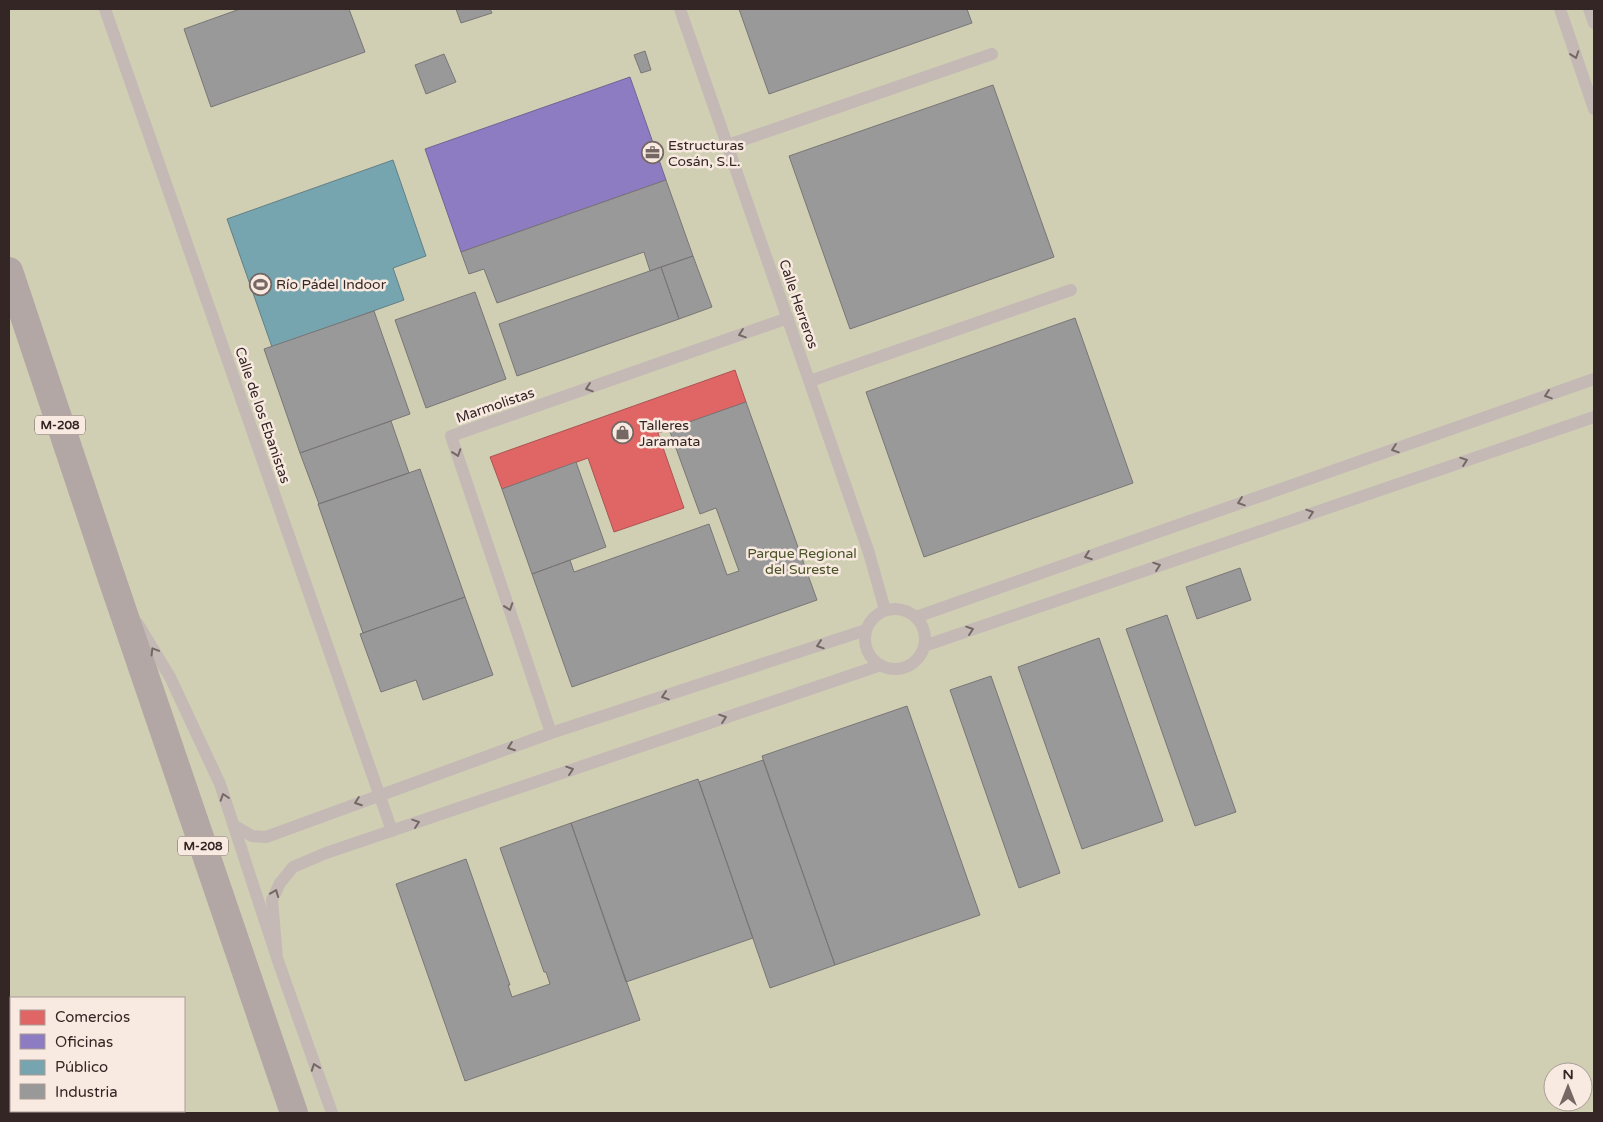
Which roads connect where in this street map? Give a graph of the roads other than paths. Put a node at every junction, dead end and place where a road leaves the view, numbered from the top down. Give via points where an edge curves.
1 (105, 9) edge
2 (680, 9) edge
3 (1560, 9) edge
4 (1589, 9) edge
5 (1594, 23) edge
6 (992, 54) dead end
7 (1594, 109) edge
8 (728, 145) junction
9 (9, 271) edge
10 (1071, 290) dead end
11 (788, 318) junction
12 (1594, 379) edge
13 (810, 381) junction
14 (1594, 417) edge
15 (112, 579) junction
16 (886, 610) junction
17 (916, 617) junction
18 (866, 630) junction
19 (924, 646) junction
20 (881, 665) junction
21 (551, 733) junction
22 (379, 795) junction
23 (233, 825) junction
24 (392, 831) junction
25 (277, 958) junction
26 (294, 1113) edge
27 (332, 1113) edge

1 - 22 lane, Calle de los Ebanistas
2 - 8 lane, Calle Herreros
3 -> 7 lane
4 - 5 lane
6 - 8 lane
8 - 11 lane, Calle Herreros
9 - 15 main road, M-208
10 - 13 lane
11 - 13 lane, Calle Herreros
11 -> 21 lane, Marmolistas via 452,436
12 -> 17 lane
13 - 16 lane, Calle Herreros
19 -> 14 lane
23 -> 15 lane via 220,784 170,677
15 - 26 main road, M-208
16 - 17 lane via 902,610
16 - 18 lane via 877,615
17 - 19 lane via 924,630
18 - 20 lane via 867,650
18 -> 21 lane
19 - 20 lane via 907,666 889,668
24 -> 20 lane
21 -> 22 lane
22 -> 23 lane via 266,837 252,836
22 - 24 lane, Calle de los Ebanistas
23 - 25 lane
25 -> 24 lane via 272,900 292,867
27 -> 25 lane

